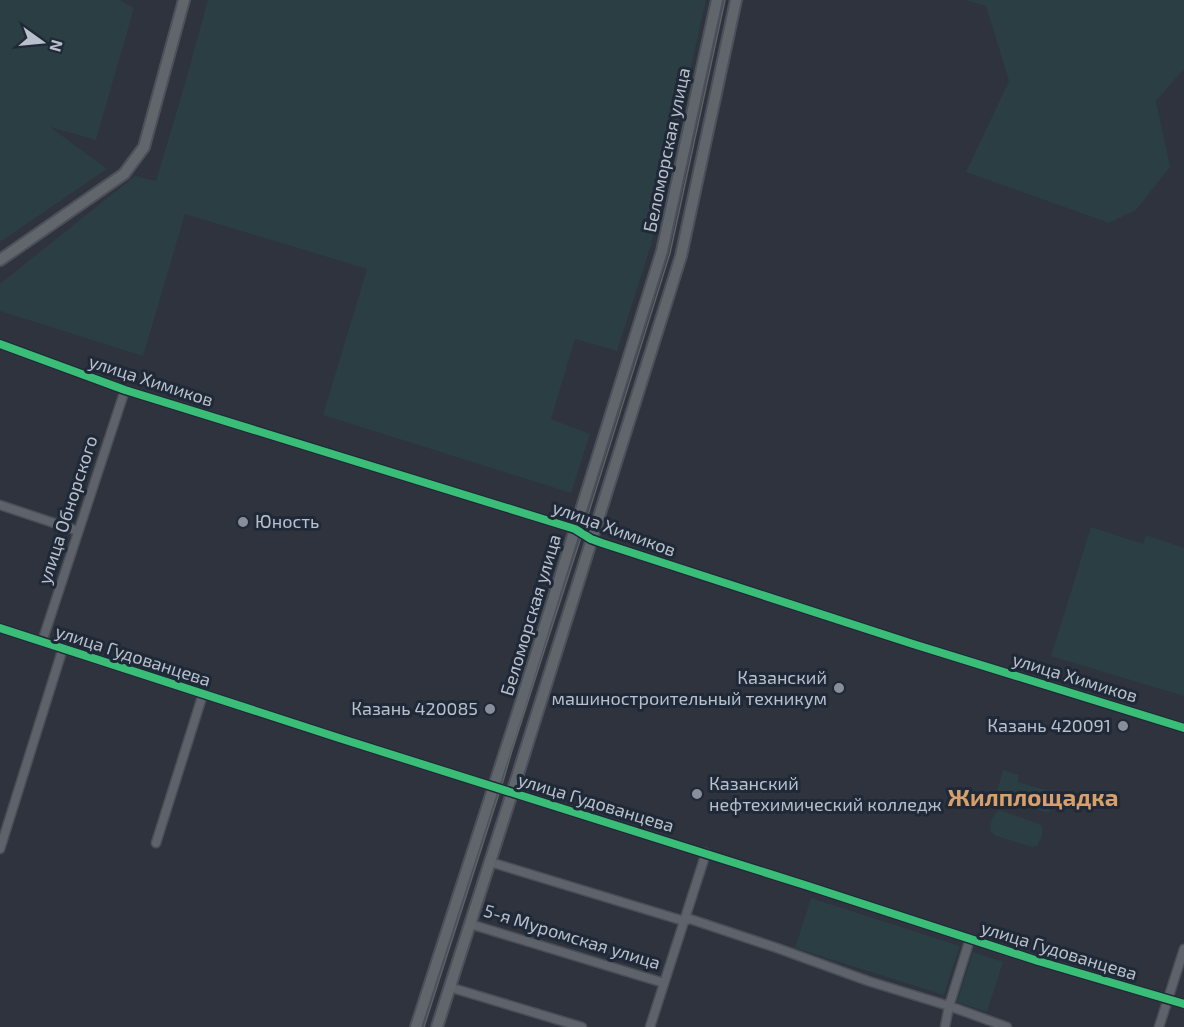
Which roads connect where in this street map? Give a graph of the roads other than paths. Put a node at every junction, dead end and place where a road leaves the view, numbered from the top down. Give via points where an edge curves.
1 (184, 0) edge
2 (717, 0) edge
3 (736, 0) edge
4 (662, 251) junction
5 (681, 256) junction
6 (0, 260) edge
7 (0, 344) edge
8 (125, 390) junction
9 (0, 505) edge
10 (575, 529) junction
11 (78, 531) junction
12 (591, 539) junction
13 (0, 628) edge
14 (42, 642) junction
15 (63, 648) junction
16 (203, 694) junction
17 (1184, 728) edge
18 (493, 786) junction
19 (512, 793) junction
20 (156, 843) dead end
21 (0, 849) edge
22 (706, 853) junction
23 (490, 862) junction
24 (684, 921) junction
25 (470, 924) junction
26 (970, 939) junction
27 (1184, 949) edge
28 (664, 983) junction
29 (449, 987) junction
30 (1168, 999) junction
31 (1184, 1004) edge
32 (949, 1006) junction
33 (416, 1027) edge
34 (436, 1027) edge
35 (582, 1027) edge
36 (650, 1027) edge
37 (945, 1027) edge
38 (1008, 1027) edge
39 (1159, 1027) edge

1 - 6 main road via 144,147 124,174
2 - 4 main road, Беломорская улица
3 - 5 main road, Беломорская улица
4 - 5 main road
4 - 10 main road, Беломорская улица
5 - 12 main road, Беломорская улица
7 - 8 street, улица Химиков
8 - 10 street, улица Химиков
8 - 11 street, улица Обнорского
9 - 11 street
10 - 12 street, улица Химиков
10 - 18 main road, Беломорская улица
11 - 14 street, улица Обнорского
12 - 17 street, улица Химиков
12 - 19 main road, Беломорская улица
13 - 14 street, улица Гудованцева
14 - 15 street, улица Гудованцева
15 - 16 street, улица Гудованцева
15 - 21 street
16 - 18 street, улица Гудованцева
16 - 20 street
18 - 19 street, улица Гудованцева
18 - 33 main road, Беломорская улица
19 - 22 street, улица Гудованцева
19 - 23 main road, Беломорская улица
22 - 24 street
22 - 26 street, улица Гудованцева
23 - 24 street
23 - 25 main road, Беломорская улица
24 - 28 street
24 - 32 street via 690,919
25 - 28 street, 5-я Муромская улица
25 - 29 main road, Беломорская улица
26 - 30 street, улица Гудованцева
26 - 32 street
27 - 30 street
28 - 36 street
29 - 34 main road, Беломорская улица
29 - 35 street
30 - 31 street, улица Гудованцева
30 - 39 street
32 - 37 street
32 - 38 street

